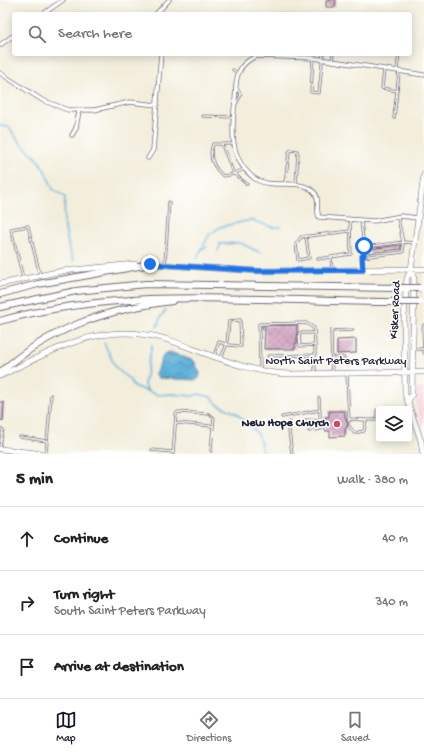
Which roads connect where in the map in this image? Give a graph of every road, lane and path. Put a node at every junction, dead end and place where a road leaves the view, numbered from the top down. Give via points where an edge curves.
1 (63, 0) edge
2 (169, 0) edge
3 (46, 12) edge
4 (158, 12) edge
5 (12, 36) edge
6 (0, 45) edge
7 (161, 56) edge
8 (255, 56) edge
9 (283, 56) edge
10 (323, 56) edge
11 (333, 56) edge
12 (399, 56) edge
13 (313, 58) junction
14 (322, 60) junction
15 (332, 62) junction
16 (234, 70) dead end
17 (384, 70) junction
18 (398, 72) junction
19 (0, 73) edge
20 (238, 73) junction
21 (424, 76) edge
22 (397, 91) junction
23 (157, 105) junction
24 (79, 111) junction
25 (203, 116) dead end
26 (232, 117) junction
27 (394, 118) dead end
28 (72, 135) dead end
29 (222, 144) junction
30 (232, 144) junction
31 (148, 158) dead end
32 (244, 169) junction
33 (234, 174) junction
34 (424, 175) edge
35 (247, 184) dead end
36 (285, 184) junction
37 (296, 185) junction
38 (169, 202) dead end
39 (398, 217) junction
40 (418, 218) junction
41 (350, 219) junction
42 (361, 220) junction
43 (350, 231) junction
44 (306, 236) junction
45 (404, 242) junction
46 (415, 243) junction
47 (364, 246) junction
48 (364, 256) junction
49 (331, 257) junction
50 (318, 259) dead end
51 (150, 264) junction
52 (165, 264) junction
53 (363, 270) junction
54 (411, 270) junction
55 (424, 270) edge
56 (332, 271) junction
57 (40, 275) junction
58 (23, 279) junction
59 (0, 284) edge
60 (422, 288) edge
61 (0, 294) edge
62 (198, 298) junction
63 (421, 301) edge
64 (0, 307) edge
65 (0, 321) edge
66 (424, 325) edge
67 (413, 329) junction
68 (353, 330) dead end
69 (404, 330) junction
70 (314, 333) junction
71 (226, 344) junction
72 (315, 345) junction
73 (413, 348) junction
74 (424, 349) edge
75 (424, 353) edge
76 (315, 355) junction
77 (268, 356) dead end
78 (214, 357) junction
79 (331, 358) junction
80 (344, 358) dead end
81 (221, 359) junction
82 (259, 372) junction
83 (413, 372) junction
84 (424, 372) edge
85 (0, 373) edge
86 (347, 373) junction
87 (404, 373) junction
88 (315, 374) junction
89 (332, 374) junction
90 (0, 376) edge
91 (51, 395) dead end
92 (320, 398) dead end
93 (409, 400) junction
94 (409, 406) edge
95 (320, 410) junction
96 (282, 417) dead end
97 (412, 419) edge
98 (306, 420) dead end
99 (366, 420) junction
100 (376, 420) edge
101 (320, 421) junction
102 (290, 422) dead end
103 (176, 423) junction
104 (213, 426) junction
105 (349, 426) dead end
106 (0, 428) edge
107 (309, 431) dead end
108 (421, 433) edge
109 (20, 437) dead end
110 (47, 441) junction
111 (0, 446) edge
112 (0, 449) edge
113 (152, 450) dead end
114 (211, 451) dead end
115 (20, 453) edge
116 (173, 453) edge
117 (45, 454) edge
118 (292, 454) edge
119 (423, 454) edge

1 - 3 street
2 - 4 street
5 - 6 street
7 - 23 street
8 - 20 street
9 - 13 street
10 - 14 lane
11 - 15 lane
12 - 18 lane
13 - 14 street
13 - 14 lane via 311,92 319,93
14 - 15 street
15 - 17 street
16 - 20 lane
17 - 18 street
17 - 22 lane via 382,88
18 - 21 street
18 - 22 lane
19 - 24 street via 42,100 68,110
20 - 26 street
22 - 27 lane
23 - 24 street via 130,102
23 - 31 street via 153,150
24 - 28 street
25 - 26 lane
26 - 30 street
29 - 30 lane
29 - 33 lane
29 - 33 lane via 213,144 210,153 212,161 223,176
30 - 32 street
32 - 33 lane
32 - 36 street via 255,179 263,182
33 - 35 lane
34 - 40 main road, Kisker Road
36 - 37 street
36 - 37 lane via 291,150 297,151 298,154
37 - 41 street via 312,190 317,196 319,217
38 - 52 lane
39 - 40 street
39 - 42 street via 382,221
39 - 45 lane via 400,236
40 - 46 main road, Kisker Road
41 - 42 street
41 - 43 lane
42 - 47 lane
43 - 44 lane
43 - 49 lane via 351,254
44 - 44 lane via 300,237 296,244 298,260 309,258
45 - 46 lane
45 - 47 lane
45 - 48 lane via 403,252
46 - 54 main road, Kisker Road
47 - 48 lane
48 - 53 lane
49 - 50 lane
49 - 56 lane
51 - 52 main road
51 - 57 main road via 86,268
51 - 61 highway via 38,284
52 - 56 main road via 252,271
53 - 54 main road
53 - 56 main road
54 - 55 main road
54 - 67 main road, Kisker Road via 414,279
54 - 69 main road, Kisker Road via 407,278
57 - 58 main road
57 - 58 lane via 28,226 11,229
58 - 59 main road
60 - 64 highway, bridge via 146,284 76,291
62 - 63 highway, bridge
62 - 65 highway via 110,300 46,310
62 - 85 highway via 133,307 84,320 41,341
66 - 74 lane
67 - 69 lane
67 - 73 main road, Kisker Road
68 - 79 lane via 331,331
69 - 87 main road, Kisker Road
70 - 72 lane
70 - 72 lane via 299,333 300,346
70 - 82 lane via 314,328 306,323 260,324
71 - 71 lane via 229,321 240,320 241,346
71 - 78 lane via 220,342
71 - 81 lane
72 - 76 lane
73 - 74 lane
73 - 83 main road, Kisker Road
74 - 75 lane
76 - 77 lane
76 - 88 lane
78 - 81 main road, North Saint Peters Parkway
78 - 90 main road, North Saint Peters Parkway via 153,336 113,333 69,343
79 - 80 lane
79 - 89 lane
81 - 82 main road, North Saint Peters Parkway
82 - 88 main road, North Saint Peters Parkway
83 - 84 main road, North Saint Peters Parkway
83 - 87 main road, North Saint Peters Parkway
83 - 93 main road, Kisker Road via 412,394
86 - 87 main road, North Saint Peters Parkway
86 - 89 main road, North Saint Peters Parkway
86 - 99 lane via 349,421
87 - 93 main road, Kisker Road via 405,394
88 - 89 main road, North Saint Peters Parkway
91 - 110 lane
92 - 95 lane
93 - 94 main road, Kisker Road
95 - 96 lane
95 - 101 lane
97 - 108 main road, Kisker Road
98 - 101 lane
99 - 100 lane
99 - 105 lane via 364,431 354,433
101 - 107 lane via 321,429
102 - 118 lane via 288,423
103 - 104 lane
103 - 104 lane via 178,412 209,414 214,418
103 - 116 lane
104 - 114 lane
106 - 111 lane via 3,430
108 - 119 main road, Kisker Road
109 - 110 lane
110 - 117 lane
112 - 115 main road
113 - 116 lane
115 - 117 main road

